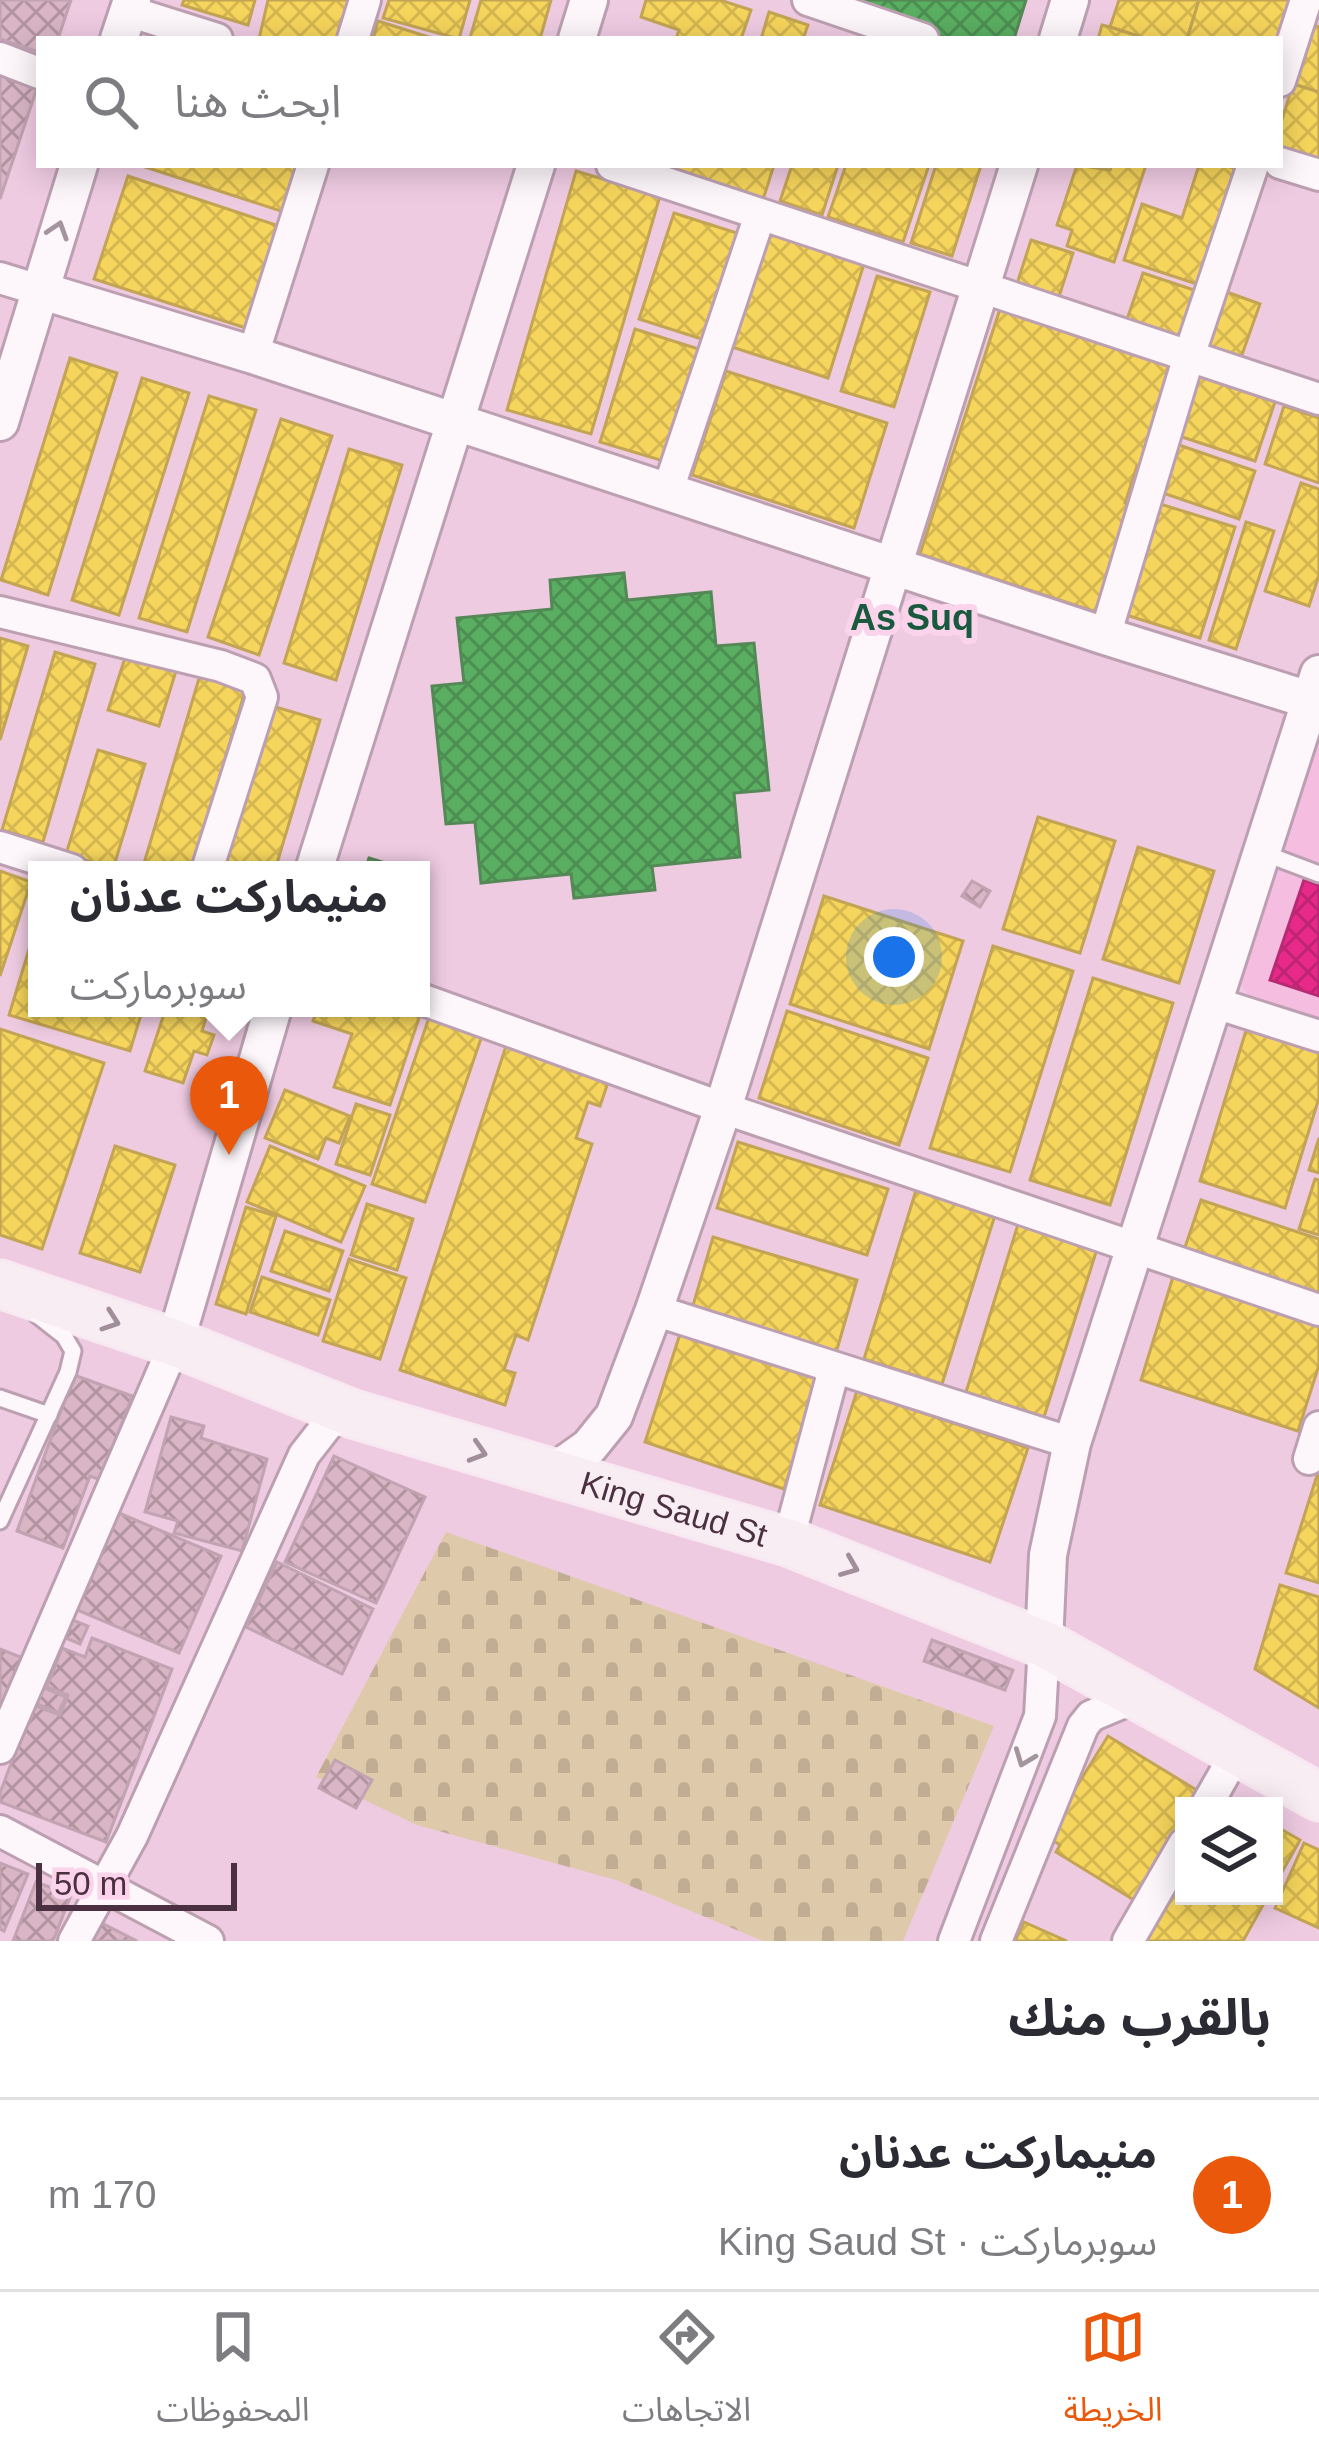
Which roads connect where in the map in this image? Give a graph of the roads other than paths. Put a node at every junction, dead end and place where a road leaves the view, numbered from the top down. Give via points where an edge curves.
1 (364, 0) edge
2 (590, 0) edge
3 (808, 0) edge
4 (1070, 0) edge
5 (1306, 0) edge
6 (126, 17) edge
7 (205, 36) edge
8 (353, 36) edge
9 (578, 36) edge
10 (914, 36) edge
11 (1059, 36) edge
12 (0, 58) edge
13 (36, 72) edge
14 (1283, 72) edge
15 (1283, 164) edge
16 (78, 168) edge
17 (312, 168) edge
18 (535, 168) edge
19 (621, 168) edge
20 (1018, 168) edge
21 (1252, 168) edge
22 (1319, 175) edge
23 (760, 214) junction
24 (0, 278) edge
25 (980, 289) junction
26 (39, 290) junction
27 (253, 355) junction
28 (1189, 356) junction
29 (1319, 399) edge
30 (454, 420) junction
31 (0, 422) edge
32 (668, 490) junction
33 (892, 562) junction
34 (0, 612) edge
35 (1105, 636) junction
36 (1316, 692) edge
37 (0, 847) edge
38 (1261, 852) junction
39 (44, 861) edge
40 (210, 861) edge
41 (317, 861) edge
42 (1319, 874) edge
43 (430, 1002) edge
44 (1212, 1002) junction
45 (270, 1017) edge
46 (1319, 1036) edge
47 (723, 1108) junction
48 (1134, 1245) junction
49 (0, 1285) edge
50 (654, 1310) junction
51 (1319, 1310) edge
52 (175, 1343) junction
53 (834, 1369) junction
54 (0, 1398) edge
55 (353, 1414) junction
56 (49, 1415) junction
57 (1319, 1427) edge
58 (1072, 1443) junction
59 (1309, 1459) dead end
60 (551, 1474) junction
61 (5, 1499) edge
62 (0, 1521) edge
63 (788, 1543) junction
64 (1044, 1644) junction
65 (1141, 1695) junction
66 (0, 1748) edge
67 (1238, 1750) junction
68 (1211, 1797) edge
69 (1319, 1797) edge
70 (0, 1831) edge
71 (1175, 1860) edge
72 (105, 1886) junction
73 (74, 1941) edge
74 (208, 1941) edge
75 (954, 1941) edge
76 (996, 1941) edge
77 (1128, 1941) edge

1 - 8 street
2 - 9 street
3 - 10 street
4 - 11 street
5 - 14 street
6 - 7 street
12 - 13 street
15 - 22 street
26 -> 16 street
17 - 27 street
18 - 30 street
19 - 23 street
20 - 25 street
21 - 28 street
23 - 25 street
23 - 32 street
24 - 26 street
25 - 28 street
25 - 33 street
26 - 27 street
26 - 31 street
27 - 30 street
28 - 29 street
28 - 35 street
30 - 32 street
30 - 41 street
32 - 33 street
33 - 35 street
33 - 47 street
34 - 40 street via 255,679 262,697
35 - 36 street
36 - 38 street
37 - 39 street
38 - 42 lane
38 - 44 street
43 - 47 street
44 - 46 street
44 - 48 street
45 - 52 street
47 - 48 street
47 - 50 street
48 - 51 street
48 - 58 street
49 -> 52 main road, King Saud St
49 - 56 lane via 73,1351
50 - 53 street
50 - 60 street via 614,1416
52 - 55 main road, King Saud St
52 - 66 street
53 - 58 street
53 - 63 street
54 - 56 lane
55 -> 60 main road, King Saud St
55 - 72 street via 329,1424 304,1455
56 - 61 lane
57 - 59 street
58 - 64 street via 1048,1555
60 - 63 main road, King Saud St
61 - 62 lane
63 -> 64 main road, King Saud St
64 - 65 main road, King Saud St
64 -> 75 street via 1040,1716
65 - 67 main road, King Saud St
65 - 76 street via 1083,1726
67 - 68 street
67 - 69 main road, King Saud St
70 - 72 street
71 - 77 street
72 - 73 street
72 - 74 street

